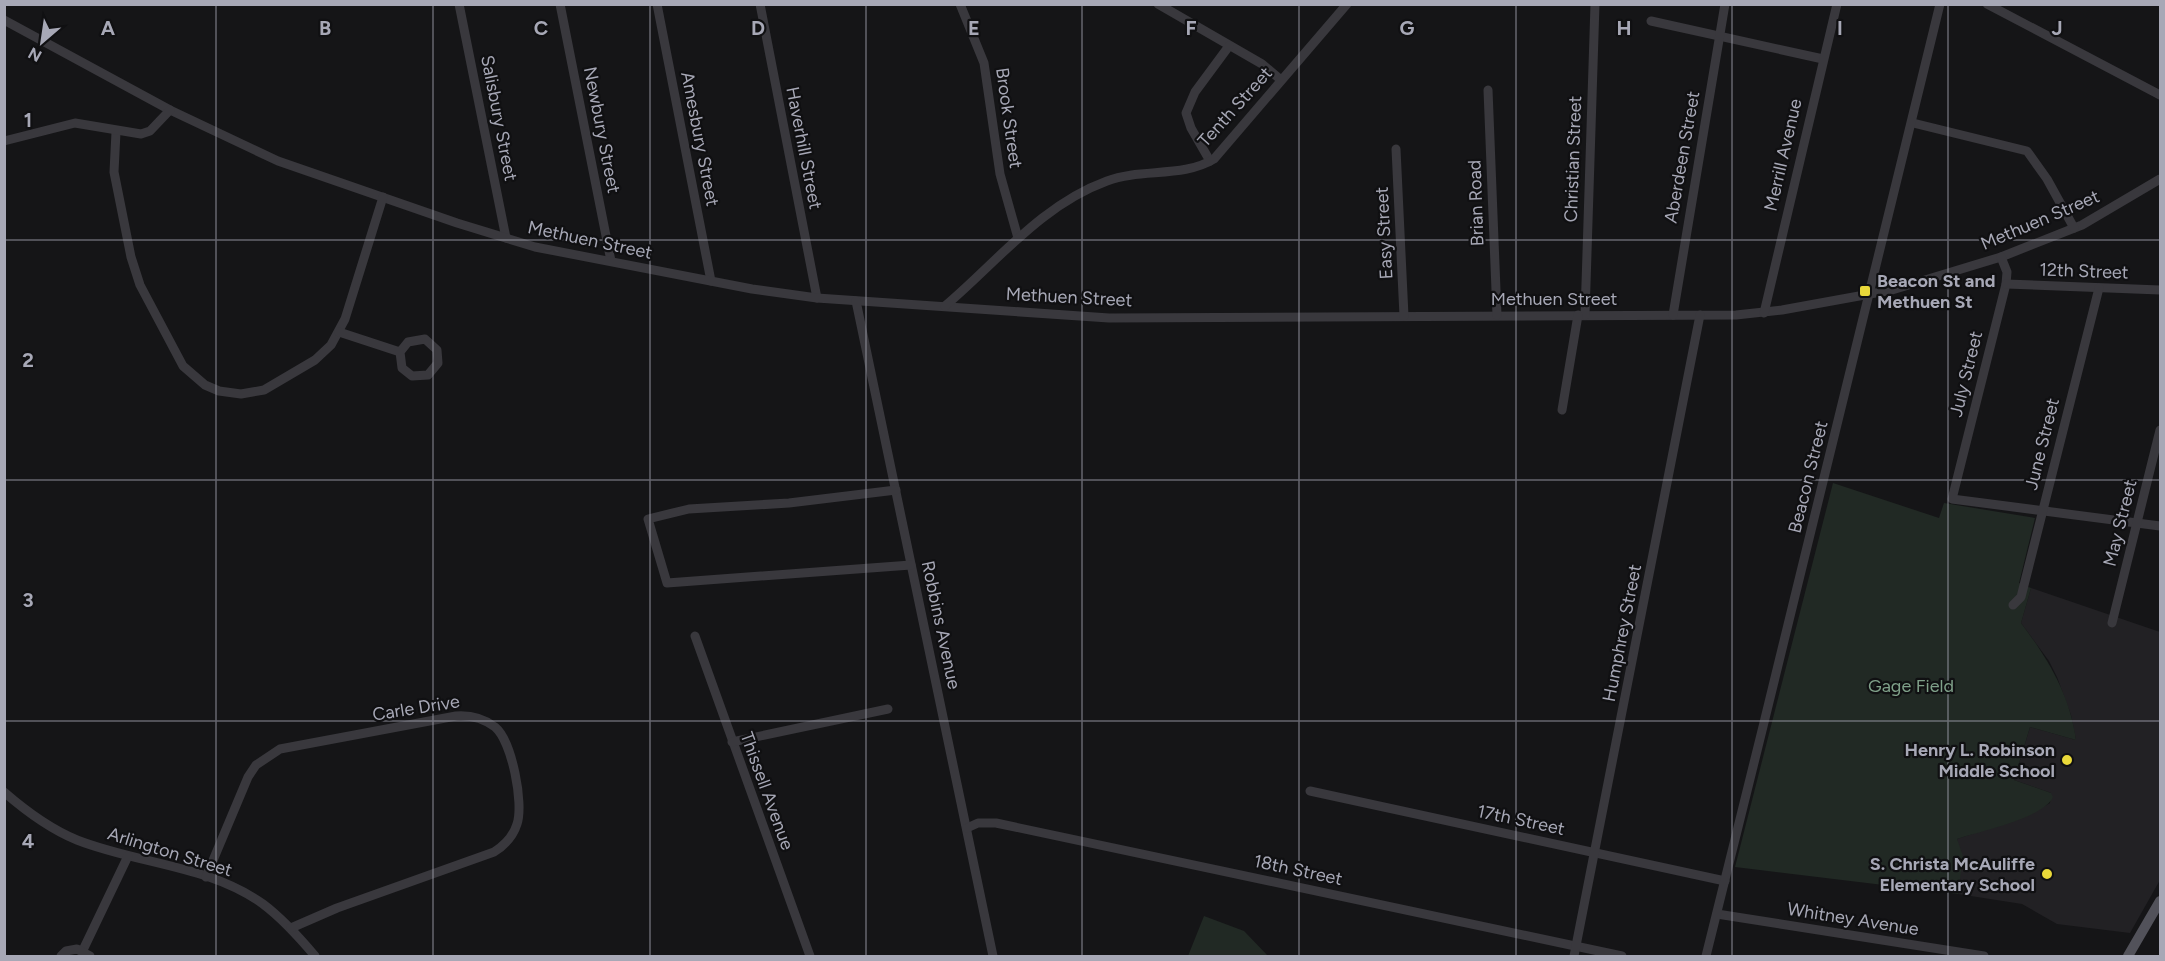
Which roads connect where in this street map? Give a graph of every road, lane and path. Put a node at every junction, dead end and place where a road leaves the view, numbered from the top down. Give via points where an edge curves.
1 (459, 4) edge
2 (560, 4) edge
3 (657, 4) edge
4 (760, 4) edge
5 (960, 4) edge
6 (1158, 4) edge
7 (1347, 4) edge
8 (1594, 4) edge
9 (1725, 4) edge
10 (1837, 4) edge
11 (1940, 4) edge
12 (1987, 4) edge
13 (4, 20) edge
14 (1651, 21) dead end
15 (1720, 36) junction
16 (1229, 46) junction
17 (1823, 59) junction
18 (1281, 80) junction
19 (1488, 90) dead end
20 (2160, 94) edge
21 (170, 110) junction
22 (1913, 123) junction
23 (116, 132) junction
24 (4, 141) edge
25 (1396, 149) dead end
26 (1210, 161) junction
27 (2160, 179) edge
28 (383, 197) junction
29 (2074, 228) junction
30 (506, 238) junction
31 (1018, 238) junction
32 (2001, 257) junction
33 (611, 261) junction
34 (711, 281) junction
35 (2006, 284) junction
36 (2099, 288) junction
37 (2160, 290) edge
38 (1871, 294) junction
39 (817, 298) junction
40 (856, 301) junction
41 (945, 306) junction
42 (1764, 312) junction
43 (1497, 315) junction
44 (1581, 315) junction
45 (1673, 315) junction
46 (1700, 315) junction
47 (1404, 316) junction
48 (339, 332) junction
49 (400, 352) junction
50 (1562, 410) dead end
51 (2160, 430) edge
52 (896, 490) junction
53 (2042, 510) junction
54 (2137, 523) junction
55 (2160, 526) edge
56 (911, 565) junction
57 (2013, 605) dead end
58 (2112, 623) dead end
59 (695, 636) dead end
60 (888, 709) dead end
61 (732, 742) junction
62 (1310, 791) dead end
63 (4, 792) edge
64 (967, 828) junction
65 (1594, 853) junction
66 (128, 856) junction
67 (206, 877) junction
68 (1725, 881) junction
69 (2160, 901) edge
70 (1717, 914) junction
71 (291, 928) junction
72 (1576, 945) junction
73 (86, 953) edge
74 (61, 957) edge
75 (315, 957) edge
76 (810, 957) edge
77 (993, 957) edge
78 (1574, 957) edge
79 (1622, 957) edge
80 (1706, 957) edge
81 (1984, 957) edge
82 (2128, 957) edge

1 - 30 street, Salisbury Street
2 - 33 street, Newbury Street
3 - 34 street, Amesbury Street
4 - 39 street, Haverhill Street
5 - 31 street, Brook Street via 984,63 1000,174
6 - 16 street
7 - 18 street, Tenth Street
8 - 44 street, Christian Street
9 - 15 street, Aberdeen Street
10 - 17 street, Merrill Avenue
11 - 22 street, Beacon Street
12 - 20 street
13 - 21 street, Methuen Street
14 - 15 street
15 - 17 street
15 - 45 street, Aberdeen Street
16 - 18 street
16 - 26 street via 1196,92 1186,115
17 - 42 street, Merrill Avenue
18 - 26 street, Tenth Street via 1229,144
19 - 43 street, Brian Road
21 - 23 street via 146,133
21 - 28 street, Methuen Street via 259,154
22 - 29 street via 2027,151
22 - 38 street, Beacon Street
23 - 24 street via 67,124
23 - 48 street via 114,172 133,266 179,361 192,376 219,391 256,392 315,360
25 - 47 street, Easy Street
26 - 31 street, Tenth Street via 1195,167 1107,181 1067,201
27 - 29 street, Methuen Street
28 - 30 street, Methuen Street
28 - 48 street
29 - 32 street, Methuen Street
30 - 33 street, Methuen Street
31 - 41 street, Tenth Street
32 - 35 street, July Street via 2007,272
32 - 38 street, Methuen Street
33 - 34 street, Methuen Street
34 - 39 street, Methuen Street
35 - 36 street, 12th Street
35 - 53 street, July Street via 1952,499
36 - 37 street, 12th Street
36 - 53 street, June Street
38 - 42 street, Methuen Street
38 - 68 street, Beacon Street
39 - 40 street, Methuen Street
40 - 41 street, Methuen Street
40 - 52 street, Robbins Avenue
41 - 47 street, Methuen Street via 1108,318
42 - 46 street, Methuen Street
43 - 44 street, Methuen Street
43 - 47 street, Methuen Street
44 - 45 street, Methuen Street
44 - 50 street, Christian Street
45 - 46 street, Methuen Street
46 - 65 street, Humphrey Street
48 - 49 street
49 - 49 street via 412,340 424,339 437,350 438,363 428,375 412,376 402,368
51 - 54 street, May Street
52 - 56 street, Robbins Avenue
52 - 56 street via 789,503 689,509 648,519 667,584
53 - 54 street
53 - 57 street, June Street via 2021,597
54 - 55 street
54 - 58 street, May Street
56 - 64 street, Robbins Avenue
59 - 61 street, Thissell Avenue
60 - 61 street
61 - 76 street, Thissell Avenue
62 - 65 street, 17th Street
63 - 66 street, Arlington Street via 28,813 62,833
64 - 72 street, 18th Street via 978,823 996,823
64 - 77 street, Robbins Avenue
65 - 68 street, 17th Street
65 - 72 street, Humphrey Street
66 - 67 street, Arlington Street
66 - 73 street
67 - 71 street, Arlington Street via 262,903
67 - 71 street, Carle Drive via 248,777 261,760 280,749 456,716 470,715 496,728 510,750 519,806 518,821 505,845
68 - 70 street, Beacon Street
69 - 82 main road
70 - 80 street, Beacon Street
70 - 81 street, Whitney Avenue
71 - 75 street, Arlington Street
72 - 78 street, Humphrey Street
72 - 79 street, 18th Street
73 - 74 street via 72,949

